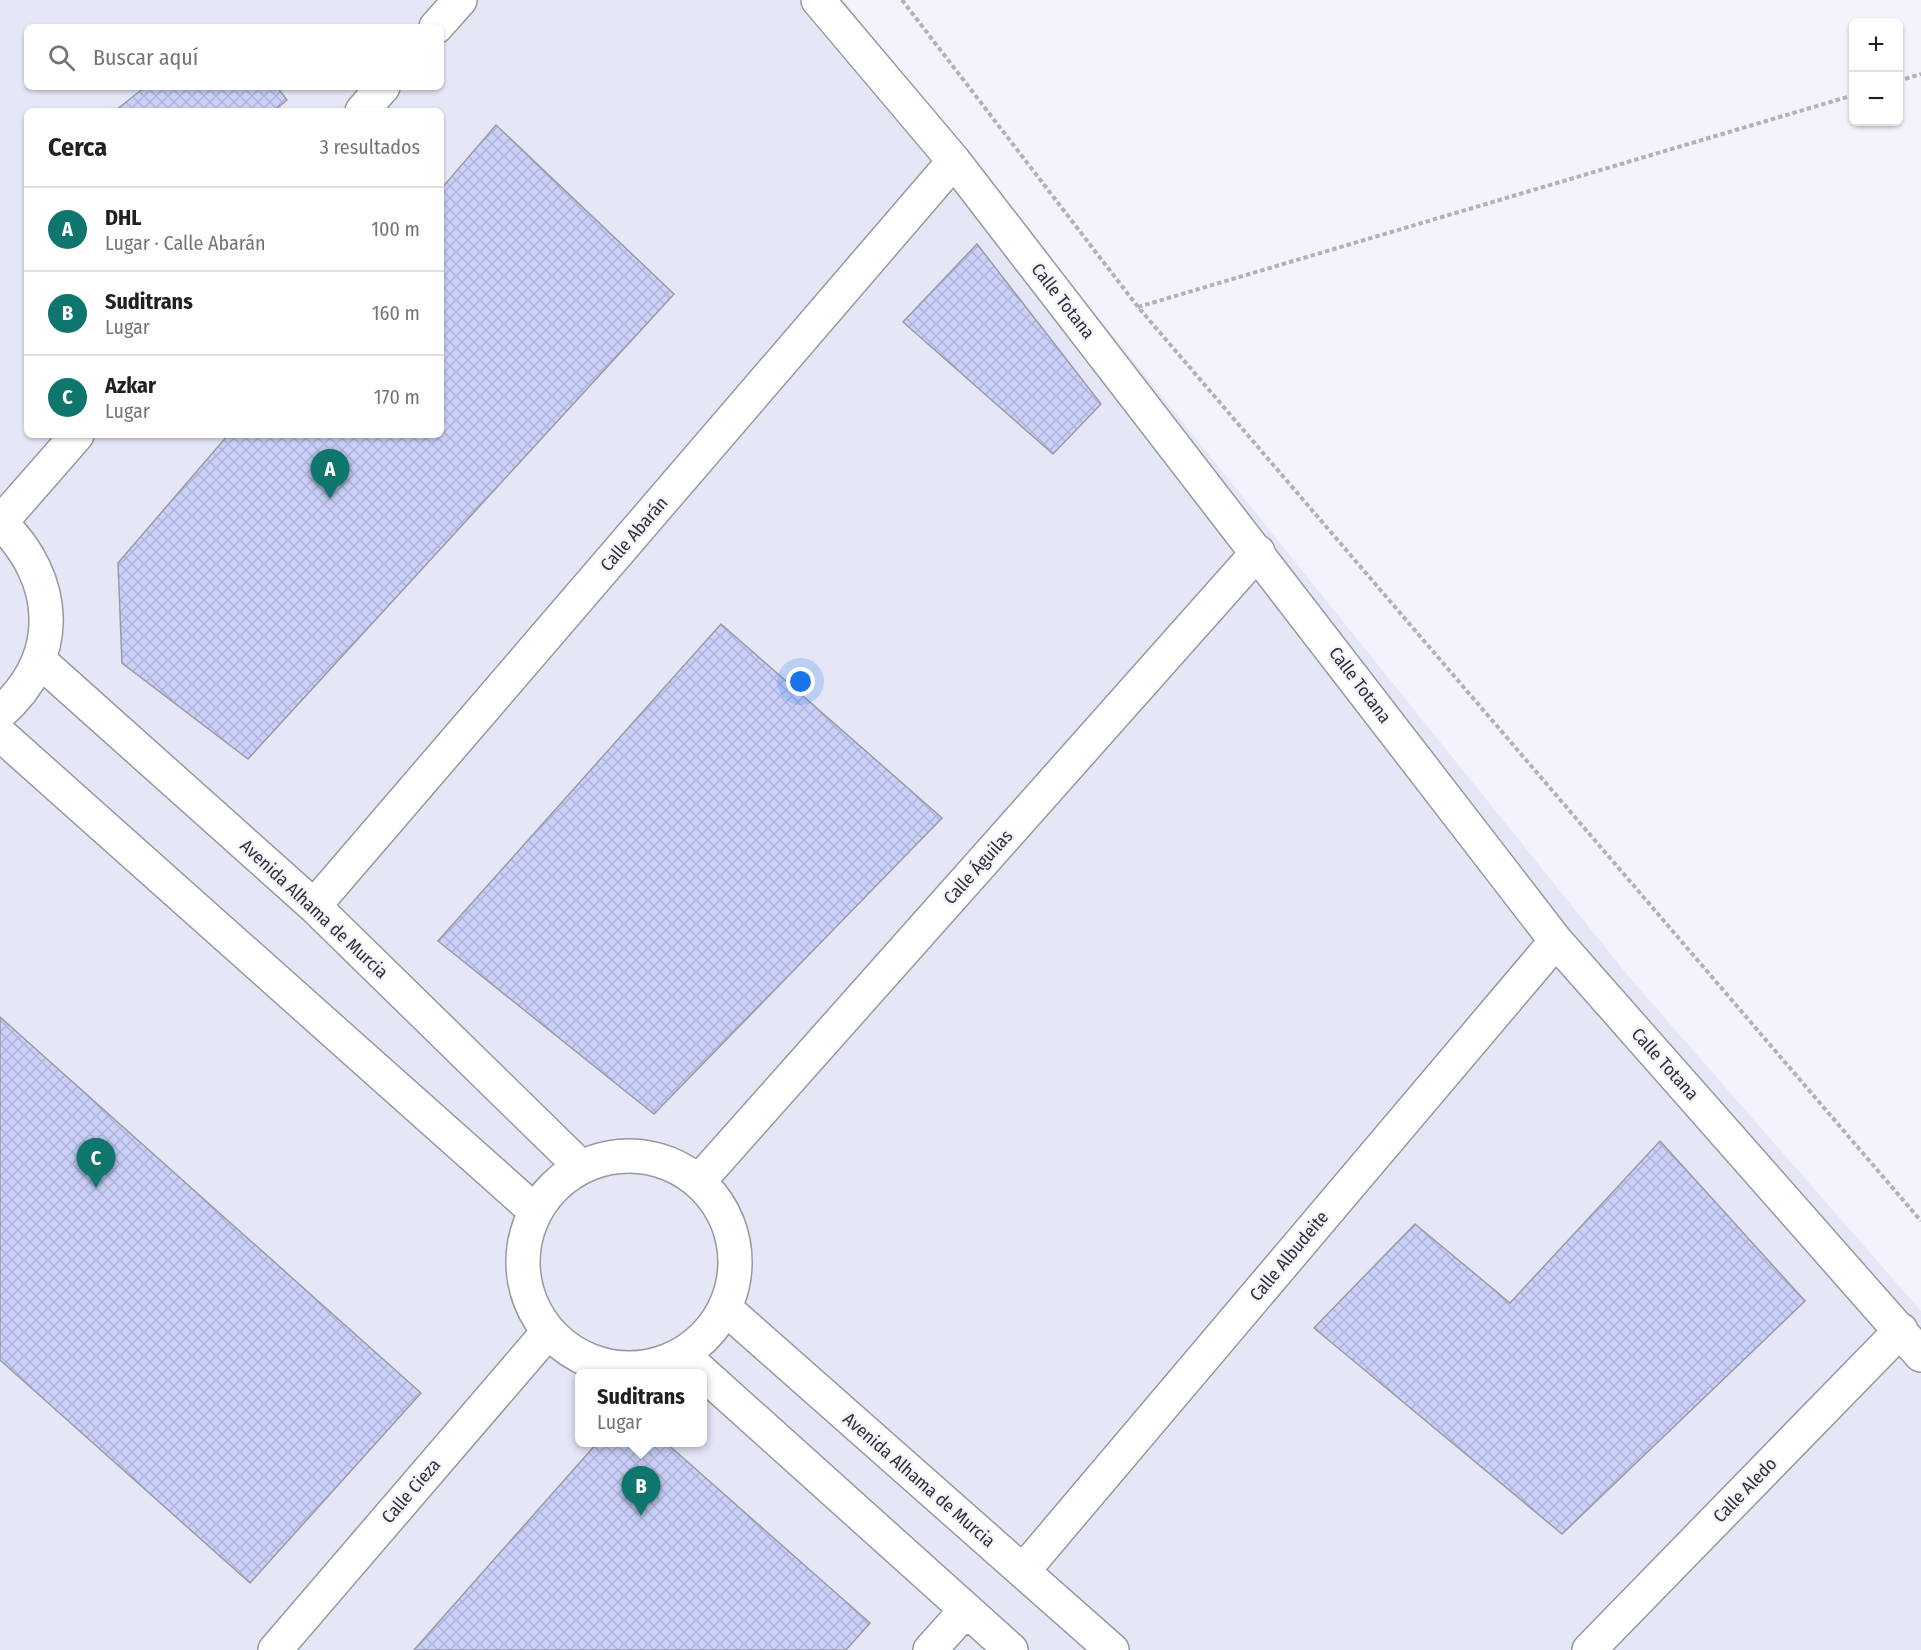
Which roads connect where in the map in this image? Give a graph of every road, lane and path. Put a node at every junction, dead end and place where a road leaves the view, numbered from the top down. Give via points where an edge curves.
1 (460, 0) edge
2 (818, 0) edge
3 (902, 0) edge
4 (439, 24) edge
5 (1921, 75) edge
6 (1903, 80) edge
7 (380, 90) edge
8 (1849, 95) edge
9 (365, 108) edge
10 (954, 161) junction
11 (1138, 307) junction
12 (74, 438) edge
13 (0, 522) edge
14 (1258, 552) junction
15 (40, 661) junction
16 (0, 713) edge
17 (0, 734) edge
18 (315, 906) junction
19 (1556, 941) junction
20 (581, 1167) junction
21 (699, 1181) junction
22 (535, 1211) junction
23 (1921, 1221) edge
24 (726, 1309) junction
25 (548, 1332) junction
26 (1911, 1342) edge
27 (683, 1355) junction
28 (699, 1369) edge
29 (707, 1377) edge
30 (1023, 1571) junction
31 (966, 1610) junction
32 (275, 1650) edge
33 (930, 1650) edge
34 (1011, 1650) edge
35 (1112, 1650) edge
36 (1589, 1650) edge

1 - 4 street
2 - 10 street, Calle Totana
3 - 11 path
5 - 6 path
7 - 9 street
8 - 11 path
10 - 14 street, Calle Totana
10 - 18 street, Calle Abarán
11 - 23 path
12 - 13 street
13 - 15 street via 26,550 42,585 47,623
14 - 19 street, Calle Totana
14 - 21 street, Calle Águilas
15 - 16 street via 20,696
15 - 18 street, Avenida Alhama de Murcia
17 - 22 street
18 - 20 street, Avenida Alhama de Murcia
19 - 26 street, Calle Totana
19 - 30 street, Calle Albudeite
20 - 21 street via 630,1155 666,1162
20 - 22 street via 551,1189
21 - 24 street via 718,1202 734,1237 736,1274
22 - 25 street via 523,1246 524,1283
24 - 27 street via 711,1332
24 - 30 street, Avenida Alhama de Murcia
25 - 27 street via 577,1355 612,1368 649,1368
25 - 32 street, Calle Cieza
26 - 36 street, Calle Aledo
27 - 28 street
29 - 31 street
30 - 35 street, Avenida Alhama de Murcia
31 - 33 street
31 - 34 street

